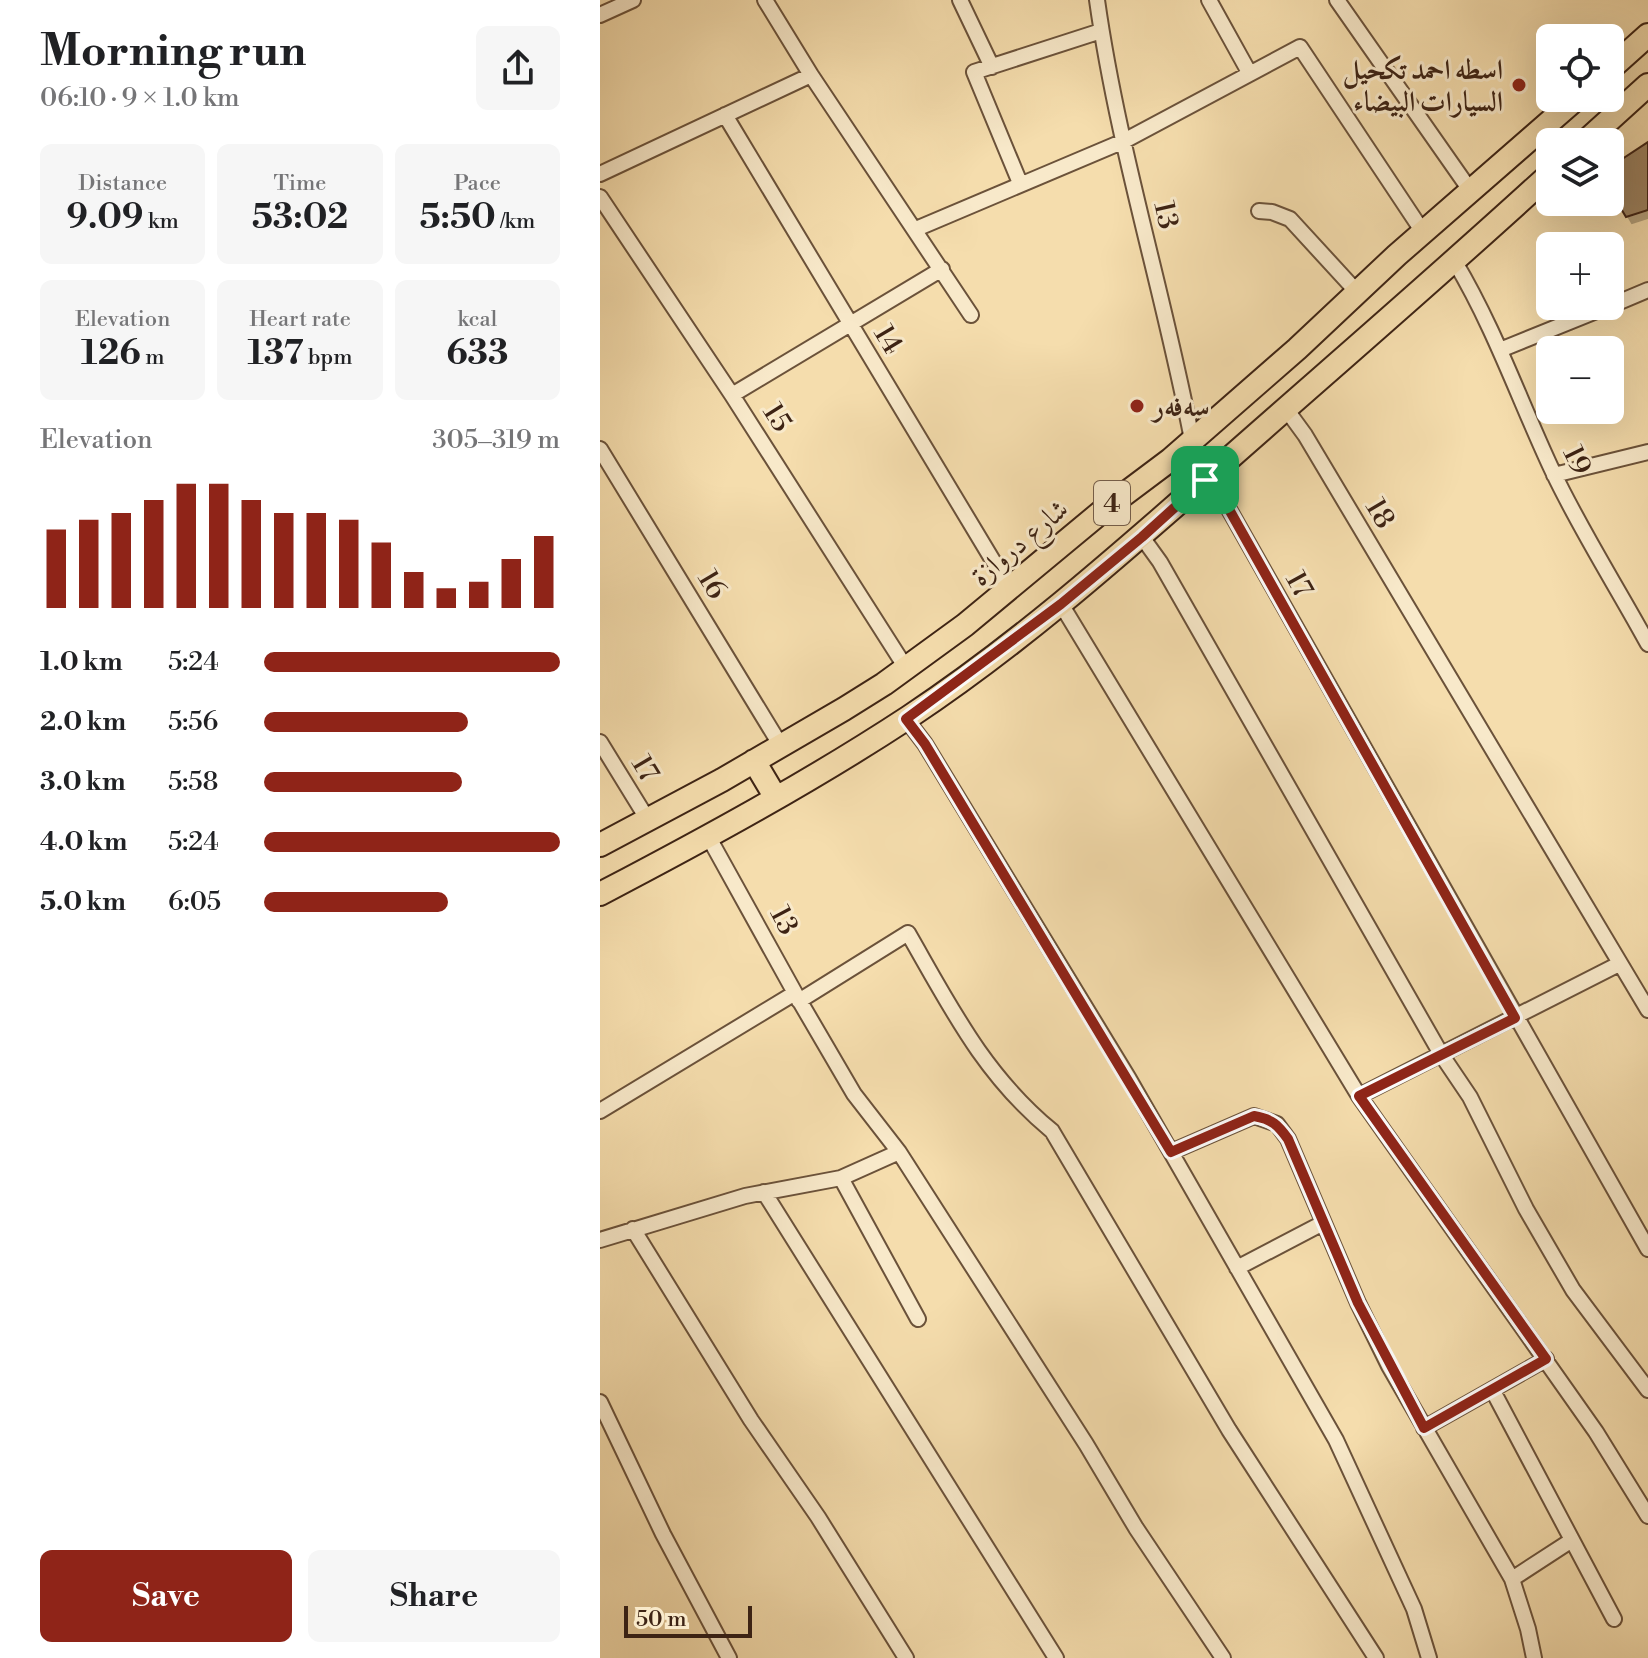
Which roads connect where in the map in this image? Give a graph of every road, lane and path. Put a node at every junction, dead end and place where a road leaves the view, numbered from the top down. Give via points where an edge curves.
1 (633, 0) edge
2 (765, 0) edge
3 (960, 0) edge
4 (1097, 0) edge
5 (1209, 0) edge
6 (1337, 0) edge
7 (600, 15) edge
8 (1101, 31) junction
9 (1648, 35) edge
10 (1624, 56) edge
11 (992, 67) junction
12 (1250, 74) junction
13 (811, 75) junction
14 (1648, 85) edge
15 (1561, 112) edge
16 (725, 115) junction
17 (1600, 128) edge
18 (1124, 141) junction
19 (600, 174) edge
20 (1020, 183) junction
21 (1536, 187) edge
22 (1470, 190) junction
23 (600, 197) edge
24 (1259, 211) dead end
25 (916, 229) junction
26 (1423, 232) junction
27 (1455, 262) junction
28 (942, 269) junction
29 (1648, 290) edge
30 (1357, 292) junction
31 (1624, 300) edge
32 (971, 315) dead end
33 (1575, 320) edge
34 (849, 324) junction
35 (1500, 350) junction
36 (732, 395) junction
37 (1286, 409) junction
38 (1192, 440) junction
39 (600, 449) edge
40 (1648, 452) edge
41 (1554, 475) junction
42 (1205, 480) junction
43 (1142, 537) junction
44 (1010, 589) junction
45 (1061, 604) junction
46 (1648, 644) edge
47 (906, 668) junction
48 (906, 719) junction
49 (600, 742) edge
50 (781, 746) junction
51 (754, 761) junction
52 (776, 798) junction
53 (648, 820) junction
54 (708, 836) junction
55 (600, 845) edge
56 (600, 894) edge
57 (1619, 964) junction
58 (797, 997) junction
59 (1648, 1009) edge
60 (1515, 1018) junction
61 (1441, 1054) junction
62 (1359, 1096) junction
63 (600, 1111) edge
64 (899, 1152) junction
65 (1171, 1152) junction
66 (841, 1178) junction
67 (764, 1192) junction
68 (1323, 1223) junction
69 (633, 1229) junction
70 (600, 1240) edge
71 (1648, 1249) edge
72 (1237, 1268) junction
73 (918, 1319) dead end
74 (1546, 1359) junction
75 (1648, 1390) edge
76 (1493, 1391) junction
77 (600, 1402) edge
78 (1424, 1428) junction
79 (1648, 1516) edge
80 (1572, 1540) junction
81 (1512, 1579) junction
82 (1614, 1619) dead end
83 (729, 1658) edge
84 (906, 1658) edge
85 (1056, 1658) edge
86 (1223, 1658) edge
87 (1376, 1658) edge
88 (1429, 1658) edge
89 (1534, 1658) edge

1 - 7 street
2 - 13 street
3 - 11 street
4 - 8 street, 13
5 - 12 street
6 - 22 street
8 - 11 street
8 - 18 street, 13
9 - 10 main road
11 - 20 street via 974,72
12 - 18 street
12 - 26 street via 1300,47
13 - 16 street
13 - 25 street
14 - 17 main road
15 - 22 main road, شارع دروازة / 4
16 - 19 street
16 - 34 street, 14
18 - 20 street
18 - 38 street, 13
20 - 25 street
21 - 27 main road, 4
22 - 26 main road, شارع دروازة / 4
23 - 36 street, 15
24 - 30 street via 1290,219
25 - 28 street
26 - 30 main road, شارع دروازة / 4
27 - 35 street, 19
27 - 37 main road, 4
28 - 32 street
28 - 34 street
29 - 31 street
30 - 38 main road, شارع دروازة / 4
33 - 35 street
34 - 36 street
34 - 44 street, 14
35 - 41 street, 19
36 - 47 street, 15
37 - 42 main road, 4
37 - 57 street, 18
38 - 44 main road, شارع دروازة / 4
39 - 50 street, 16
40 - 41 street
41 - 46 street, 19
42 - 43 main road, 4
42 - 60 street, 17 via 1226,504
43 - 45 main road, 4
43 - 61 street
44 - 47 main road, شارع دروازة / 4
45 - 48 main road, 4
45 - 62 street
47 - 50 main road, شارع دروازة / 4
48 - 52 main road, 4
48 - 65 street
49 - 53 street, 17
50 - 51 main road, شارع دروازة / 4
51 - 52 main road
51 - 53 main road, شارع دروازة / 4
52 - 54 main road, 4
53 - 55 main road, شارع دروازة / 4
54 - 56 main road, 4
54 - 58 street, 13
57 - 59 street, 18
57 - 60 street
58 - 63 street
58 - 64 street, 13 via 854,1094
58 - 87 street via 908,933 973,1046 1023,1107 1052,1131 1229,1430
60 - 61 street
60 - 71 street, 17
61 - 62 street
61 - 75 street via 1470,1097 1573,1290
62 - 74 street
64 - 66 street
64 - 86 street, 13
65 - 68 street via 1254,1116 1266,1118 1288,1139
65 - 72 street
66 - 67 street
66 - 73 street
67 - 69 street
67 - 85 street
68 - 72 street
68 - 78 street via 1364,1316
69 - 70 street
69 - 84 street
72 - 88 street via 1336,1440 1409,1597
74 - 76 street
74 - 79 street
76 - 78 street
76 - 80 street
77 - 83 street
78 - 81 street
80 - 81 street
80 - 82 street
81 - 89 street

